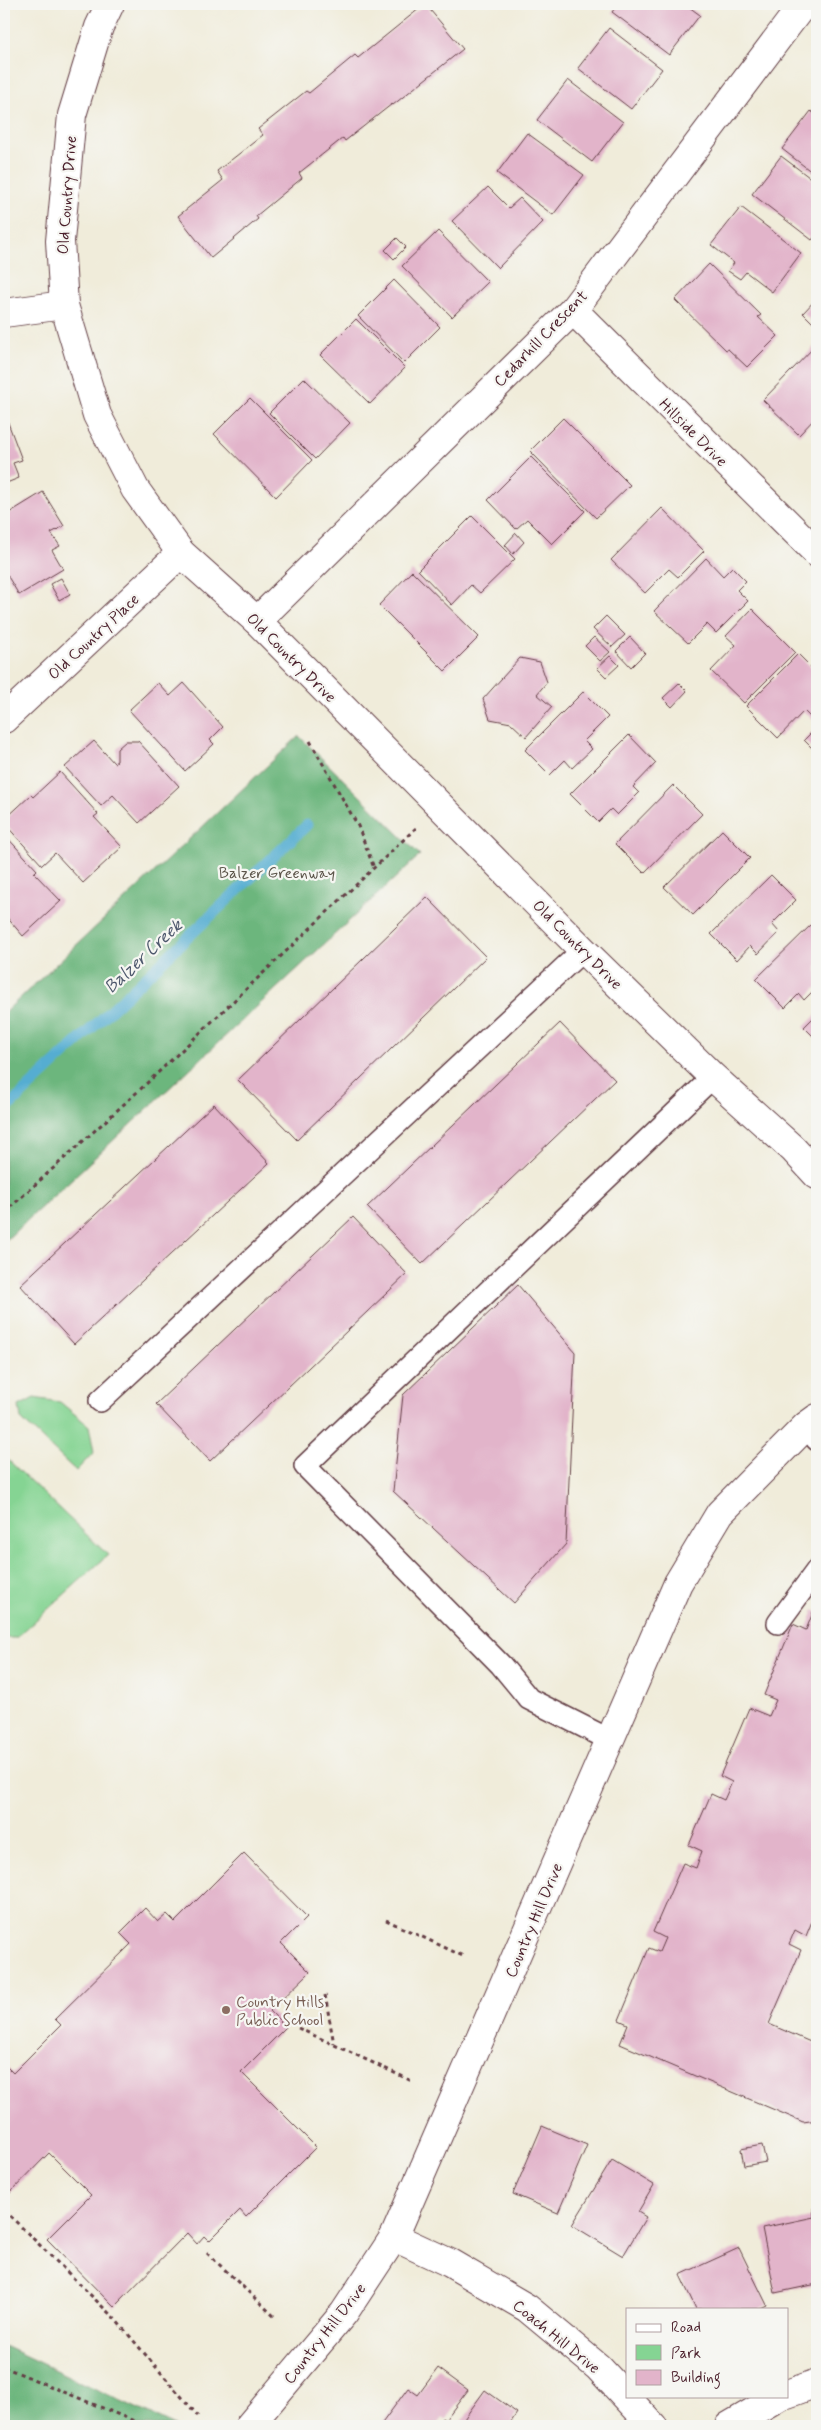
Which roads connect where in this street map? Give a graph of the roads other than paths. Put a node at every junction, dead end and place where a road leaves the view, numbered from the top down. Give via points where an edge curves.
1 (110, 4) edge
2 (809, 4) edge
3 (64, 305) junction
4 (573, 310) junction
5 (4, 313) edge
6 (181, 553) junction
7 (817, 553) edge
8 (257, 620) junction
9 (4, 719) edge
10 (583, 950) junction
11 (713, 1077) junction
12 (817, 1175) edge
13 (100, 1400) dead end
14 (813, 1428) edge
15 (817, 1570) edge
16 (778, 1624) dead end
17 (608, 1739) junction
18 (394, 2238) junction
19 (817, 2383) edge
20 (788, 2394) edge
21 (626, 2397) edge
22 (627, 2398) edge
23 (777, 2398) edge
24 (249, 2426) edge
25 (653, 2426) edge
26 (729, 2426) edge

1 - 3 street, Old Country Drive via 99,27 72,115 60,241
2 - 4 street, Cedarhill Crescent via 799,10
3 - 5 street
3 - 6 street, Old Country Drive via 97,415 135,489
4 - 7 street, Hillside Drive
4 - 8 street, Cedarhill Crescent
6 - 8 street, Old Country Drive
6 - 9 street, Old Country Place
8 - 10 street, Old Country Drive
10 - 11 street, Old Country Drive
10 - 13 lane
11 - 12 street, Old Country Drive
11 - 17 lane via 305,1466 501,1665 529,1699
14 - 17 street, Country Hill Drive via 720,1513 678,1583
15 - 16 lane
17 - 18 street, Country Hill Drive
18 - 21 street, Coach Hill Drive via 450,2263 527,2308 598,2367
18 - 24 street, Country Hill Drive via 344,2314
19 - 20 street
22 - 25 street, Coach Hill Drive
23 - 26 street

